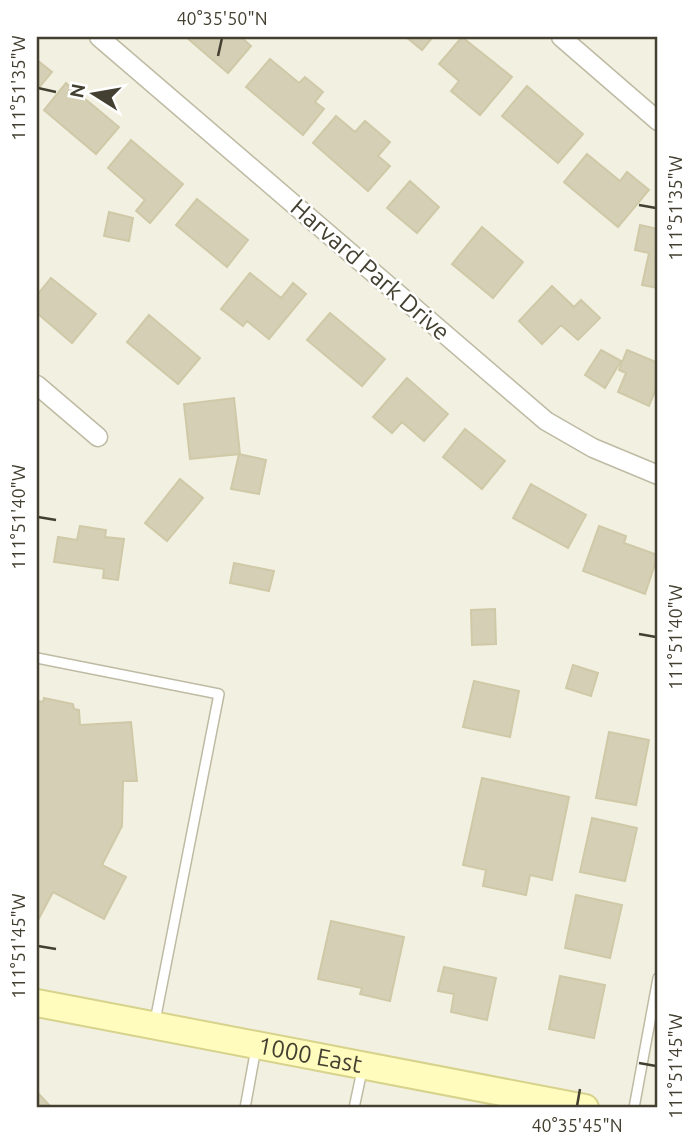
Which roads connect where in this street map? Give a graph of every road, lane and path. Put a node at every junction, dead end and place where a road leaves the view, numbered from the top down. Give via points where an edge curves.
1 (99, 37) edge
2 (561, 37) edge
3 (658, 121) edge
4 (37, 385) edge
5 (98, 438) dead end
6 (658, 475) edge
7 (37, 658) edge
8 (658, 978) edge
9 (37, 1003) edge
10 (155, 1024) junction
11 (256, 1044) junction
12 (364, 1065) junction
13 (245, 1108) edge
14 (354, 1108) edge
15 (585, 1108) edge
16 (634, 1108) edge

1 - 6 street, Harvard Park Drive via 546,421 593,448
2 - 3 street
4 - 5 street
7 - 10 lane via 219,694
8 - 16 lane
9 - 10 street, 1000 East
10 - 11 street, 1000 East
11 - 12 street, 1000 East
11 - 13 lane
12 - 14 lane
12 - 15 street, 1000 East

